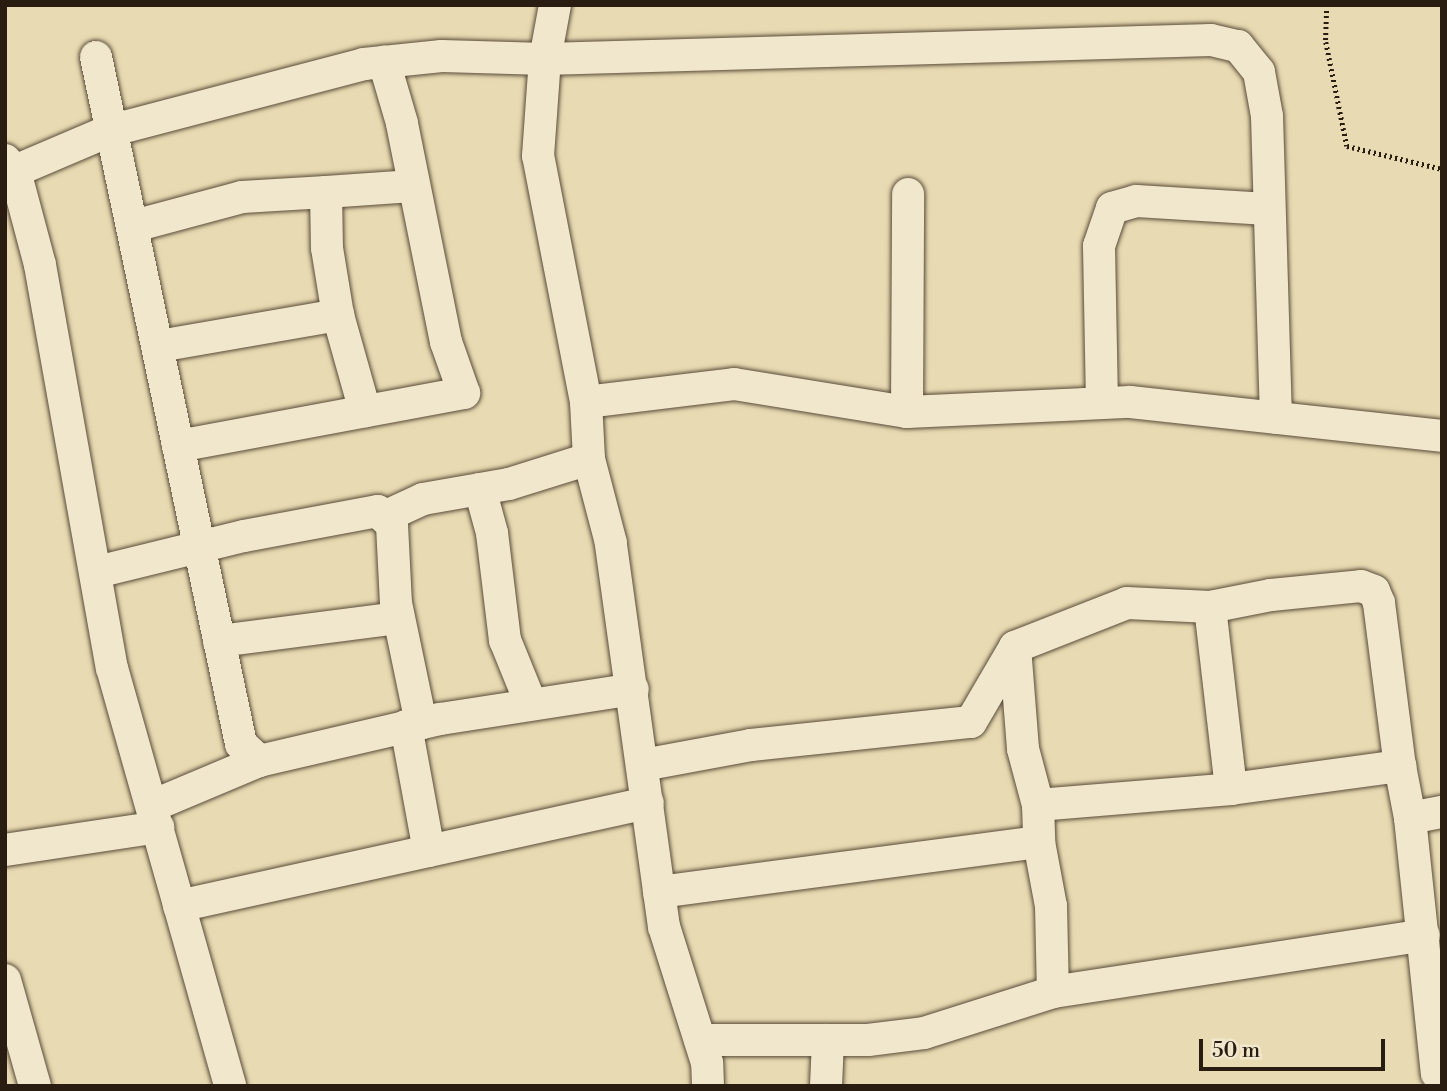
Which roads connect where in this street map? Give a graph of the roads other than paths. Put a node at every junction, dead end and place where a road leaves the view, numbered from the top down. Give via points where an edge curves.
1 (555, 5) edge
2 (96, 57) dead end
3 (545, 59) junction
4 (384, 62) junction
5 (109, 131) junction
6 (10, 166) edge
7 (413, 186) junction
8 (326, 192) junction
9 (908, 194) dead end
10 (1268, 209) junction
11 (134, 226) junction
12 (338, 316) junction
13 (159, 345) junction
14 (586, 402) junction
15 (1102, 403) junction
16 (365, 411) junction
17 (907, 412) junction
18 (1276, 418) junction
19 (1442, 436) edge
20 (178, 446) junction
21 (589, 460) junction
22 (480, 489) junction
23 (384, 517) junction
24 (200, 548) junction
25 (97, 572) junction
26 (1210, 607) junction
27 (399, 618) junction
28 (219, 641) junction
29 (1015, 647) junction
30 (634, 689) junction
31 (531, 704) junction
32 (414, 725) junction
33 (259, 761) junction
34 (643, 765) junction
35 (1401, 766) junction
36 (1231, 789) junction
37 (648, 803) junction
38 (1038, 805) junction
39 (1442, 812) edge
40 (155, 817) junction
41 (1409, 818) junction
42 (1039, 842) junction
43 (5, 850) edge
44 (429, 851) junction
45 (659, 892) junction
46 (179, 906) junction
47 (1424, 934) junction
48 (5, 979) edge
49 (1053, 992) junction
50 (700, 1040) junction
51 (828, 1040) junction
52 (1437, 1074) dead end
53 (35, 1086) edge
54 (230, 1086) edge
55 (708, 1086) edge
56 (826, 1086) edge

1 - 3 street
2 - 5 street
3 - 4 street via 442,57
3 - 10 street via 1211,40 1238,46 1259,72 1267,116
3 - 14 street via 538,156
4 - 5 street
4 - 7 street via 402,123
5 - 6 street
5 - 11 street
6 - 25 street via 43,278
7 - 8 street
7 - 16 street via 446,342 464,393
8 - 11 street via 242,197
8 - 12 street via 327,248
9 - 17 street
10 - 15 street via 1146,201 1112,208 1099,246
10 - 18 street
11 - 13 street
12 - 13 street
12 - 16 street
13 - 20 street
14 - 17 street via 734,384
14 - 21 street
15 - 17 street
15 - 18 street
16 - 20 street
18 - 19 street
20 - 24 street
21 - 22 street
21 - 30 street via 611,543
22 - 23 street via 424,499
22 - 31 street via 492,533 505,640
23 - 24 street via 377,512
23 - 27 street via 392,524
24 - 25 street
24 - 28 street
25 - 40 street via 113,668
26 - 29 street via 1127,603
26 - 35 street via 1361,586 1374,591
26 - 36 street
27 - 28 street
27 - 32 street
28 - 33 street via 241,744
29 - 34 street via 971,722 751,745
29 - 38 street via 1023,749
30 - 31 street
30 - 34 street
31 - 32 street
32 - 33 street
32 - 44 street
33 - 40 street
34 - 37 street
35 - 36 street
35 - 41 street
36 - 38 street
37 - 44 street
37 - 45 street
38 - 42 street
39 - 41 street
40 - 43 street
40 - 46 street
41 - 47 street
42 - 45 street
42 - 49 street via 1051,906
44 - 46 street
45 - 50 street via 664,928
46 - 54 street
47 - 49 street
47 - 52 street
48 - 53 street
49 - 51 street via 924,1033
50 - 51 street
50 - 55 street
51 - 56 street

